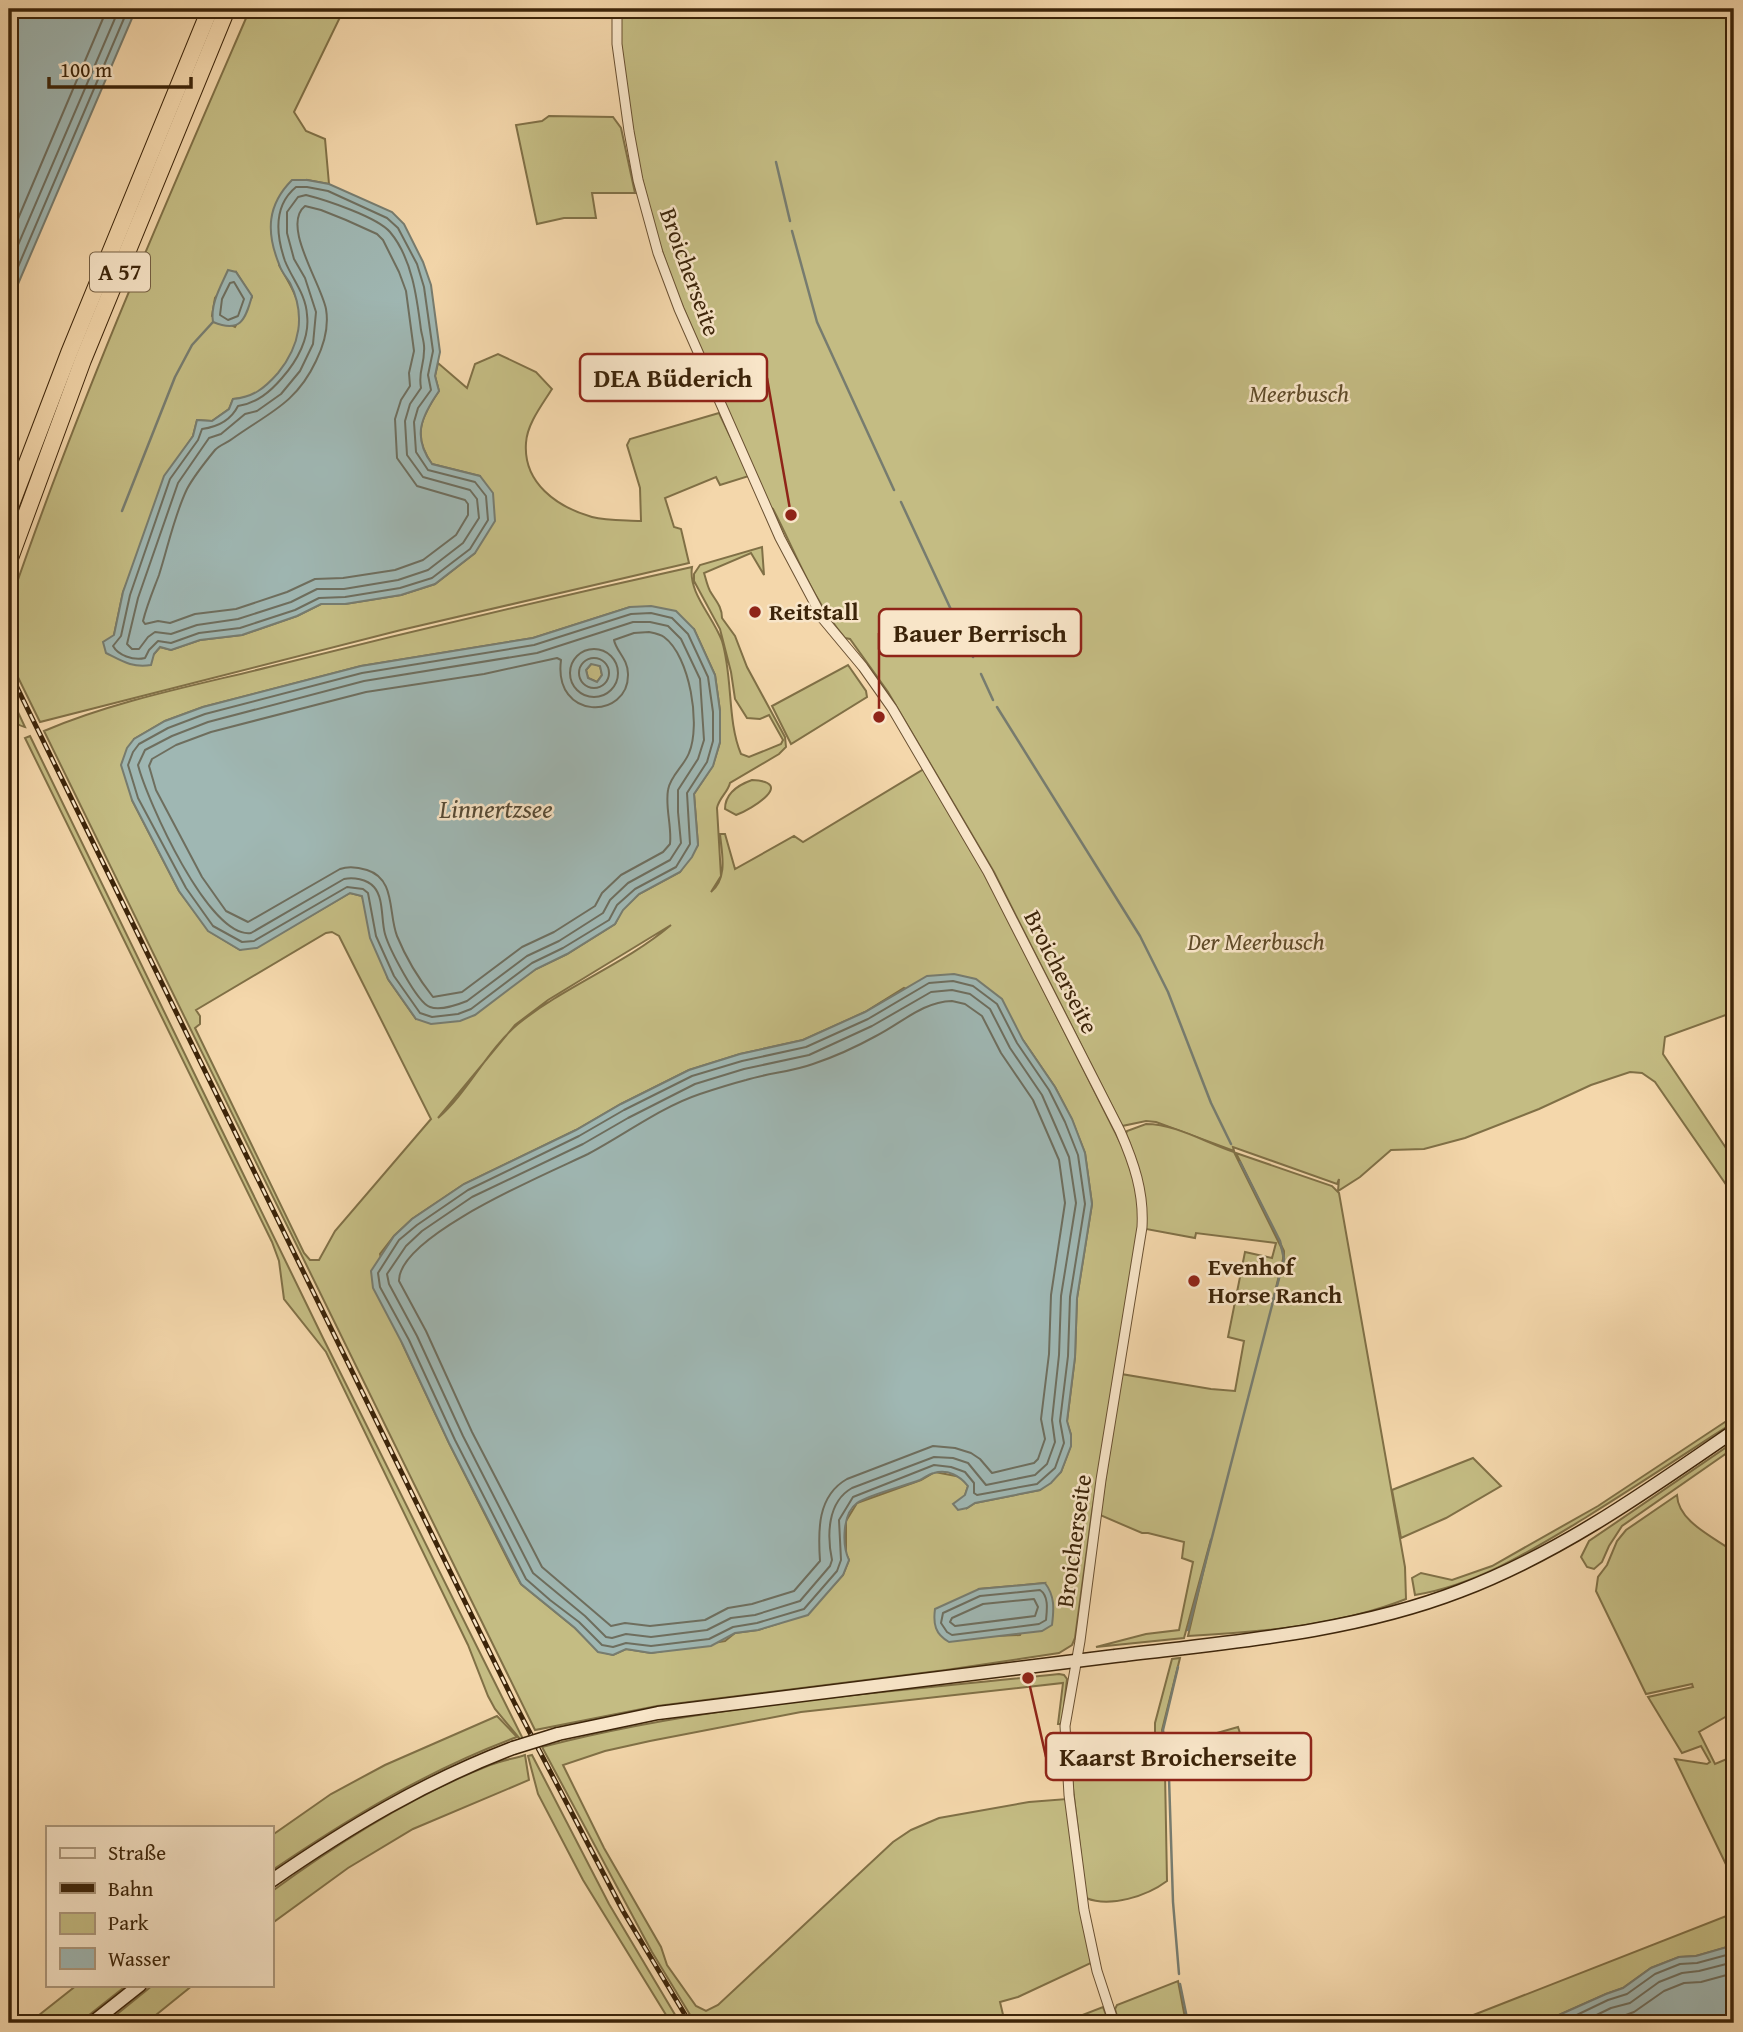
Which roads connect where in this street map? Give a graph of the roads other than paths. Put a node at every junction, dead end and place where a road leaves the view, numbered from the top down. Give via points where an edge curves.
1 (210, 9) edge
2 (227, 9) edge
3 (617, 9) edge
4 (9, 509) edge
5 (9, 561) edge
6 (1734, 1431) edge
7 (1076, 1661) junction
8 (273, 1880) edge
9 (139, 1986) edge
10 (92, 2023) edge
11 (1114, 2023) edge

1 - 4 highway, A 57
2 - 5 highway, A 57 via 83,360
3 - 7 street, Broicherseite via 629,131 655,240 679,309 769,513 823,619 881,692 988,872 1120,1131 1137,1175 1142,1227
6 - 7 main road via 1564,1542 1458,1592 1325,1627
7 - 8 main road, bridge via 658,1713 558,1734 513,1748 411,1793
7 - 11 street, Broicherseite via 1065,1726 1069,1795 1090,1944
9 - 10 main road

